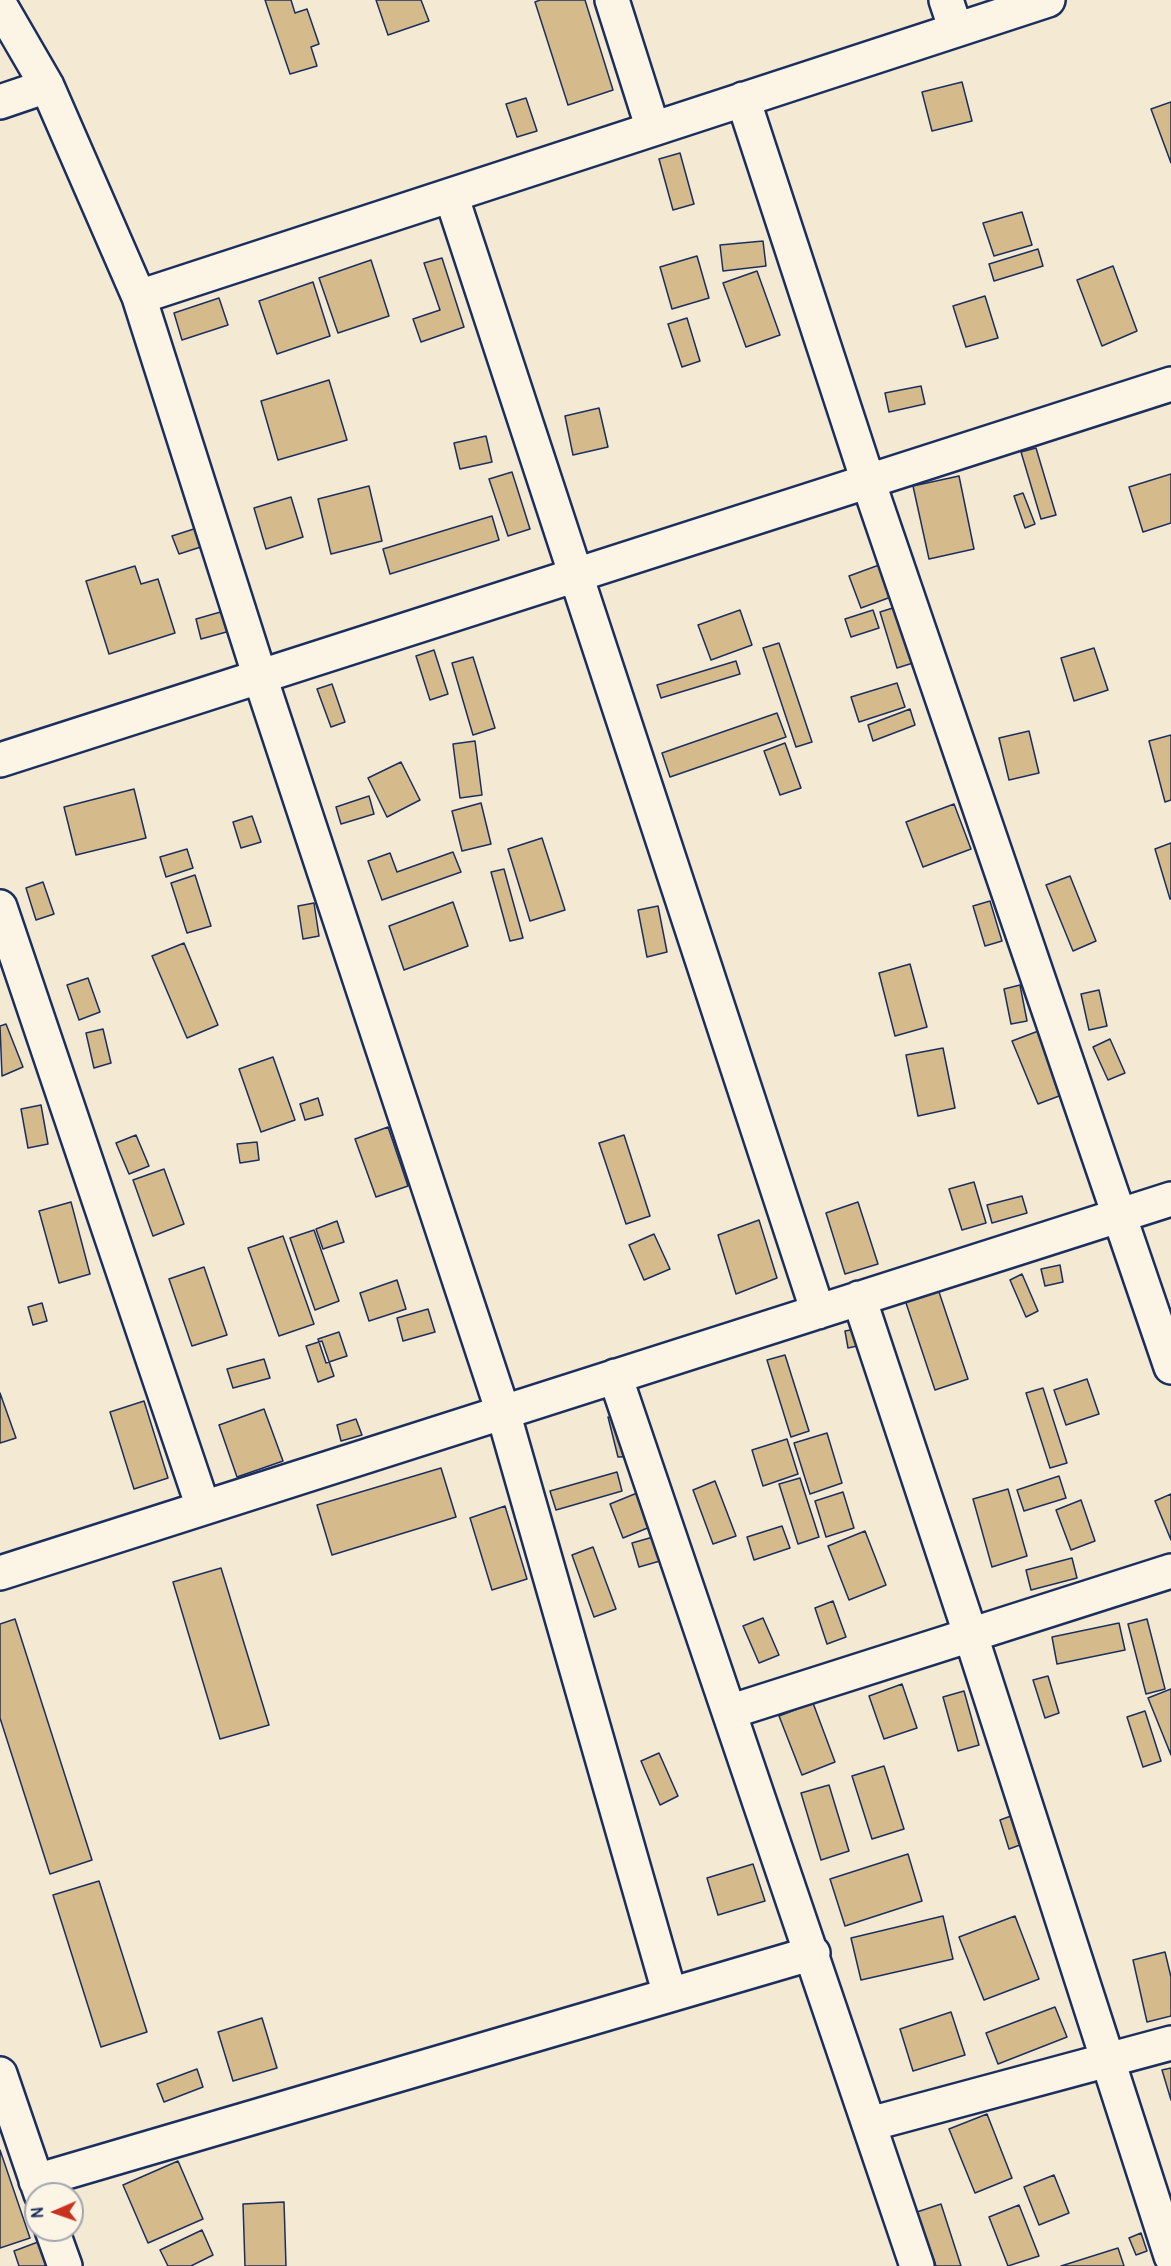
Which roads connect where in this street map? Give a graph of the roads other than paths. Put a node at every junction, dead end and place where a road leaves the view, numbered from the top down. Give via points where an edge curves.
1 (6, 0) edge
2 (612, 0) edge
3 (1048, 0) edge
4 (0, 3) edge
5 (951, 15) edge
6 (47, 86) junction
7 (743, 99) junction
8 (0, 102) edge
9 (652, 129) junction
10 (451, 195) junction
11 (139, 297) junction
12 (1171, 384) edge
13 (868, 481) junction
14 (574, 576) junction
15 (260, 677) junction
16 (0, 760) edge
17 (0, 907) edge
18 (1171, 1199) edge
19 (1121, 1215) junction
20 (859, 1298) junction
21 (818, 1312) junction
22 (1171, 1367) edge
23 (615, 1376) junction
24 (502, 1412) junction
25 (203, 1507) junction
26 (1171, 1571) edge
27 (0, 1573) edge
28 (971, 1636) junction
29 (729, 1712) junction
30 (813, 1953) junction
31 (670, 1995) junction
32 (1171, 2043) edge
33 (1107, 2061) junction
34 (0, 2074) edge
35 (870, 2124) junction
36 (36, 2182) edge
37 (54, 2182) edge
38 (56, 2242) edge
39 (1171, 2256) edge
40 (64, 2266) edge
41 (917, 2266) edge

1 - 4 street
2 - 9 street
3 - 5 street
4 - 6 street
5 - 7 street
6 - 8 street
6 - 11 street
7 - 9 street
7 - 13 street
9 - 10 street
10 - 11 street
10 - 14 street
11 - 15 street
12 - 13 street
13 - 14 street
13 - 19 street
14 - 15 street
14 - 21 street
15 - 16 street
15 - 24 street
17 - 25 street
18 - 19 street
19 - 20 street
19 - 22 street
20 - 21 street
20 - 28 street
21 - 23 street
23 - 24 street
23 - 29 street
24 - 25 street
24 - 31 street
25 - 27 street
26 - 28 street
28 - 29 street
28 - 33 street
29 - 30 street
30 - 31 street
30 - 35 street
31 - 37 street
32 - 33 street
33 - 35 street
33 - 39 street
34 - 36 street
35 - 41 street
38 - 40 street

